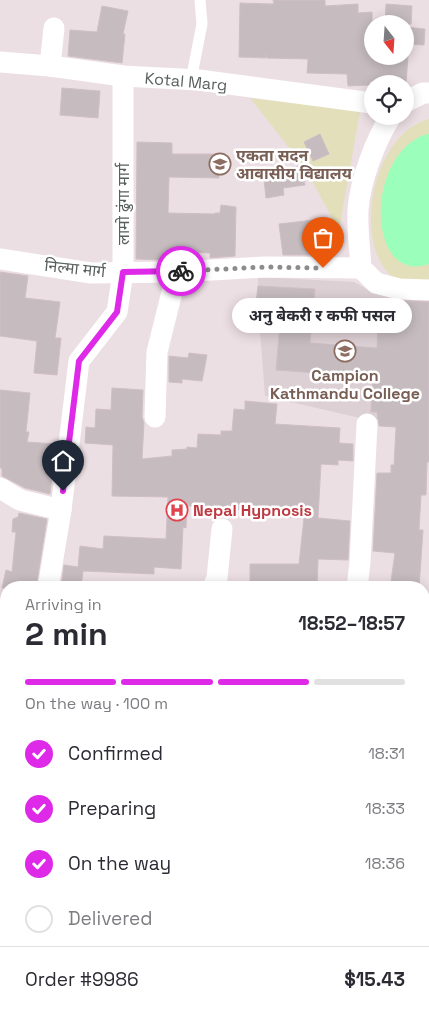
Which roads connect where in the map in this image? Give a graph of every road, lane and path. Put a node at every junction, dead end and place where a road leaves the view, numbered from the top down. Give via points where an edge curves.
1 (200, 0) edge
2 (54, 28) dead end
3 (0, 62) edge
4 (50, 66) junction
5 (123, 76) junction
6 (191, 80) junction
7 (364, 102) edge
8 (386, 125) edge
9 (0, 259) edge
10 (361, 268) junction
11 (123, 272) junction
12 (177, 272) junction
13 (429, 290) edge
14 (155, 416) dead end
15 (367, 424) dead end
16 (0, 488) edge
17 (61, 510) junction
18 (222, 529) dead end
19 (49, 581) edge
20 (216, 581) edge
21 (358, 581) edge

1 - 6 lane via 202,24
2 - 4 street
3 - 4 street, Kotal Marg
4 - 5 street, Kotal Marg
5 - 6 street, Kotal Marg
5 - 11 street, लामो ढुंगा मार्ग
6 - 7 street, Kotal Marg
8 - 10 street via 366,170 358,210
9 - 11 street, निल्मा मार्ग via 91,272
10 - 12 street, निल्मा मार्ग via 266,267
10 - 13 street via 376,283 399,289
11 - 12 street, निल्मा मार्ग
11 - 17 street, लामो ढुंगा मार्ग via 117,312 79,361
12 - 14 street via 158,352
15 - 21 street
16 - 17 street via 20,500
17 - 19 street, लामो ढुंगा मार्ग
18 - 20 street

